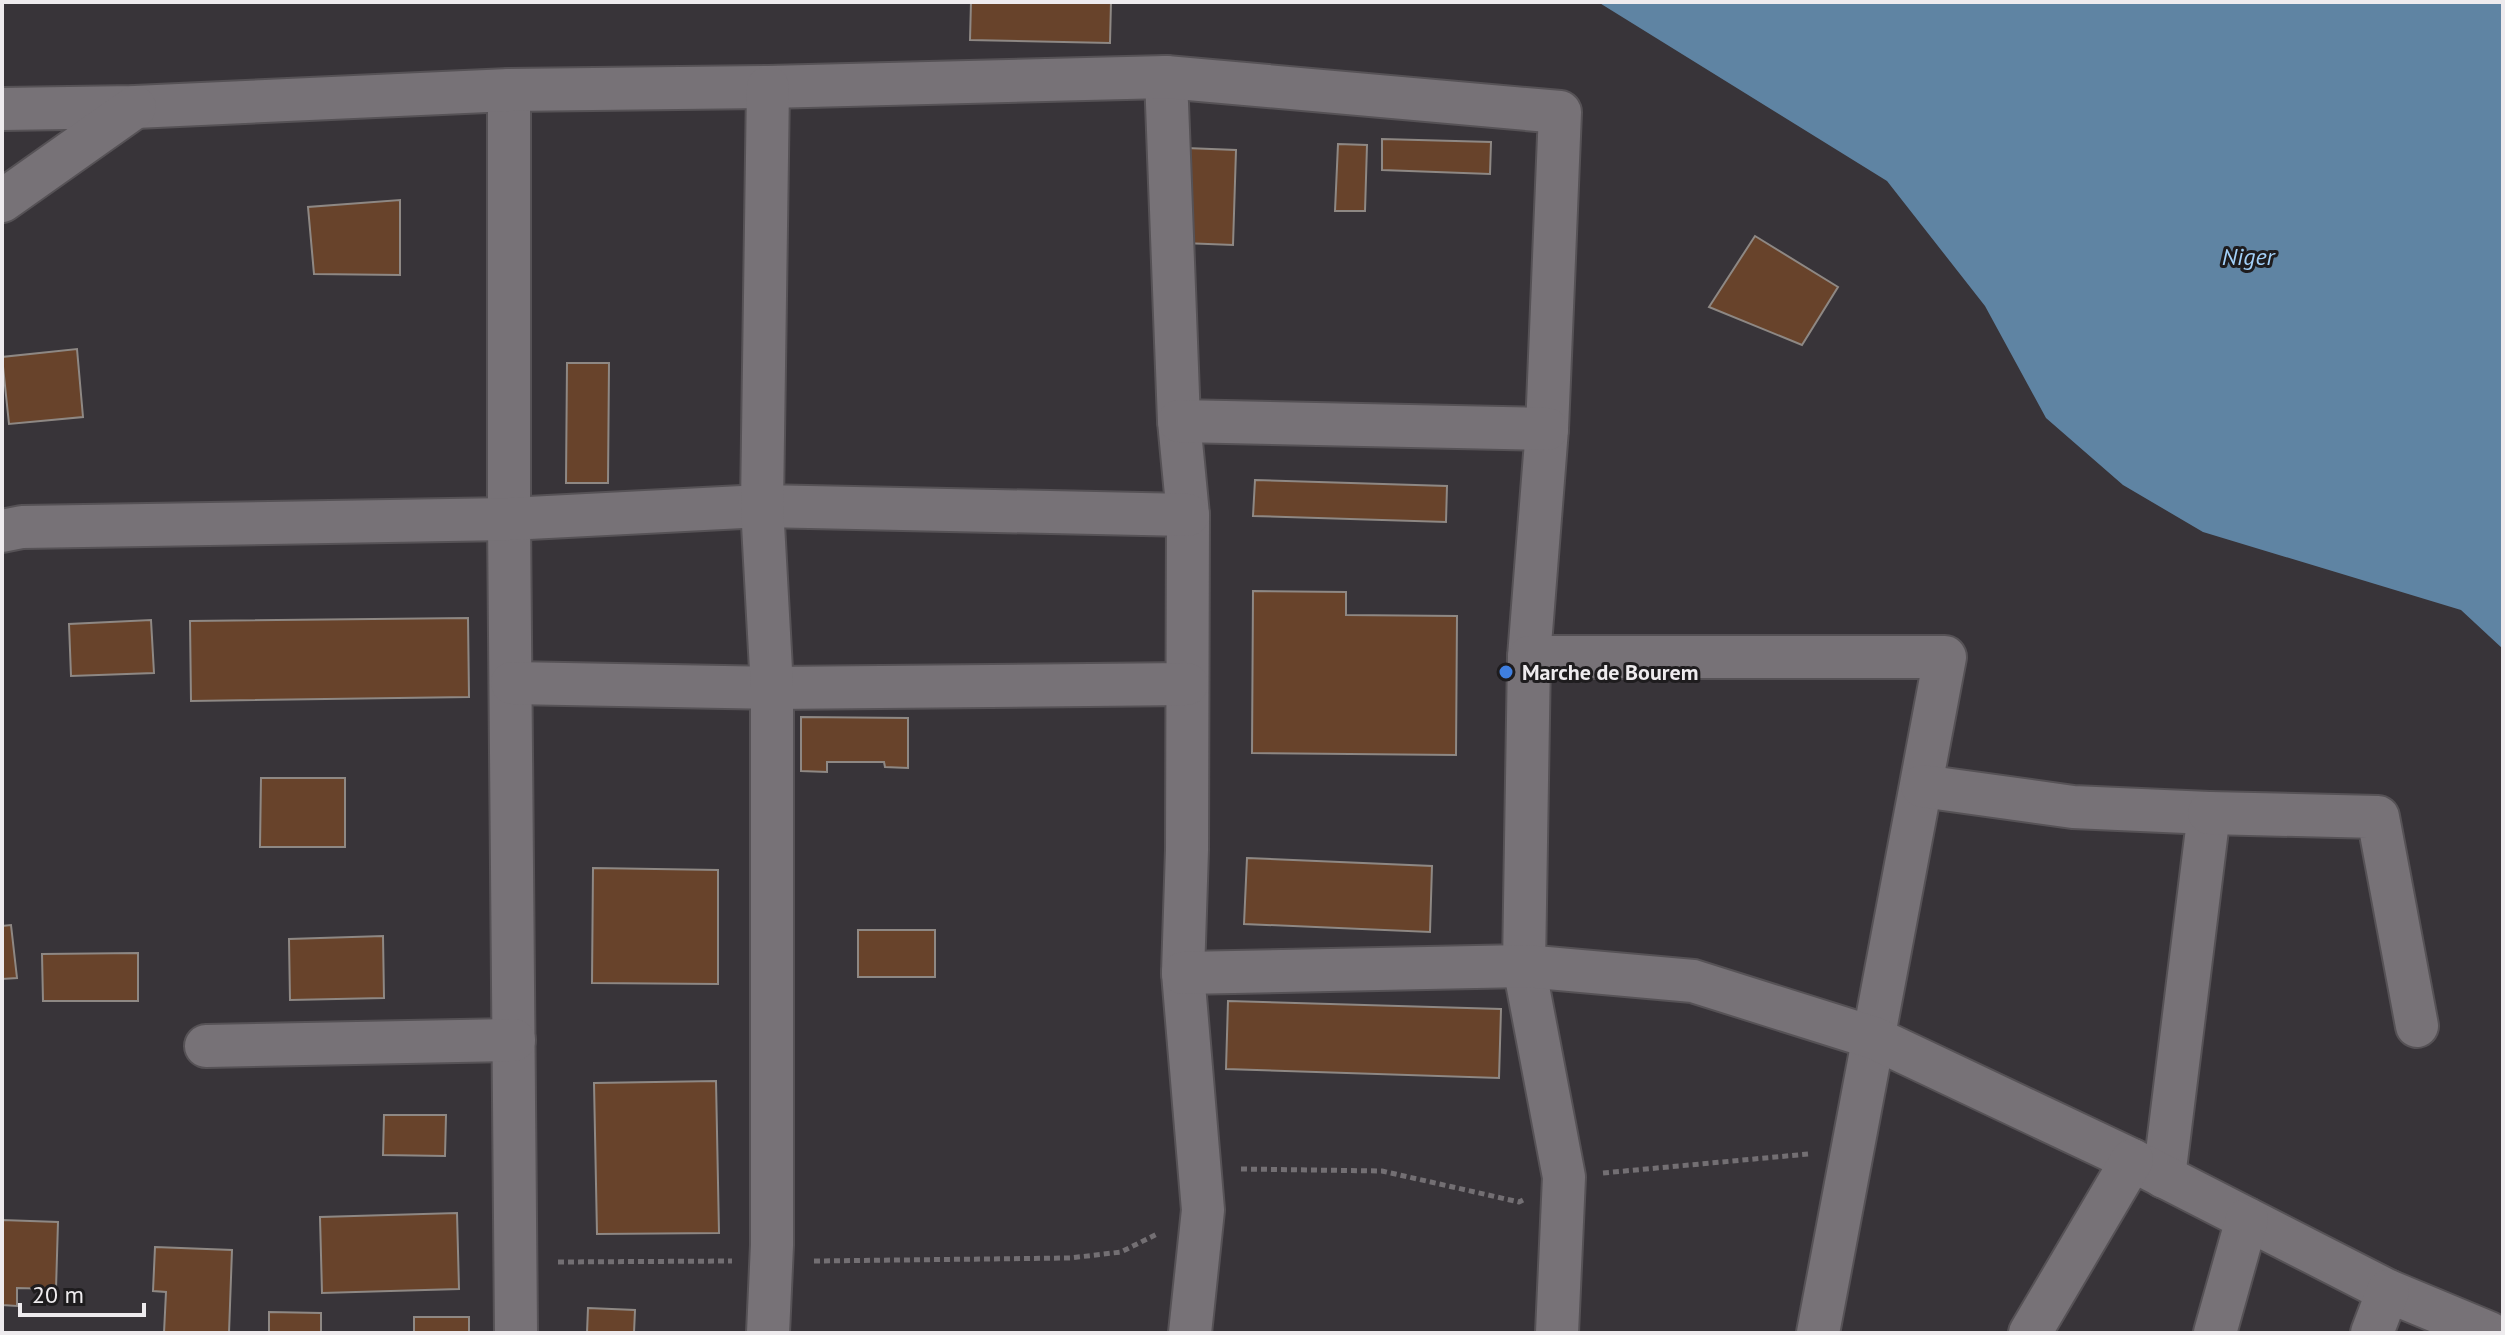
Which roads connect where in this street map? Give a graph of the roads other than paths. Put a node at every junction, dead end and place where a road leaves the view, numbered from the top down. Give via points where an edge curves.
1 (1166, 77) junction
2 (768, 87) junction
3 (509, 90) junction
4 (135, 107) junction
5 (2, 109) edge
6 (2, 201) edge
7 (1179, 421) junction
8 (1547, 429) junction
9 (762, 506) junction
10 (1188, 515) junction
11 (509, 519) junction
12 (2, 531) edge
13 (1529, 657) junction
14 (512, 683) junction
15 (1187, 684) junction
16 (772, 688) junction
17 (1922, 786) junction
18 (2209, 813) junction
19 (1524, 966) junction
20 (1183, 973) junction
21 (2417, 1026) dead end
22 (1874, 1038) junction
23 (514, 1040) junction
24 (206, 1046) dead end
25 (2148, 1168) junction
26 (2247, 1219) junction
27 (2388, 1291) junction
28 (516, 1333) edge
29 (768, 1333) edge
30 (1190, 1333) edge
31 (1557, 1333) edge
32 (1818, 1333) edge
33 (2030, 1333) edge
34 (2215, 1333) edge
35 (2372, 1333) edge
36 (2489, 1333) edge

1 - 2 street
1 - 7 street
1 - 8 street via 1560,112
2 - 3 street
2 - 9 street
3 - 4 street
3 - 11 street
4 - 5 street
4 - 6 street
7 - 8 street
7 - 10 street
8 - 13 street
9 - 10 street
9 - 11 street
9 - 16 street
10 - 15 street
11 - 12 street
11 - 14 street
13 - 17 street via 1945,657
13 - 19 street
14 - 16 street
14 - 23 street
15 - 16 street
15 - 20 street
16 - 29 street
17 - 18 street via 2073,807
17 - 22 street
18 - 21 street via 2378,817
18 - 25 street
19 - 20 street
19 - 22 street via 1693,981
19 - 31 street via 1564,1177
20 - 30 street via 1203,1210
22 - 25 street
22 - 32 street
23 - 24 street
23 - 28 street
25 - 26 street
25 - 33 street
26 - 27 street
26 - 34 street
27 - 35 street
27 - 36 street

